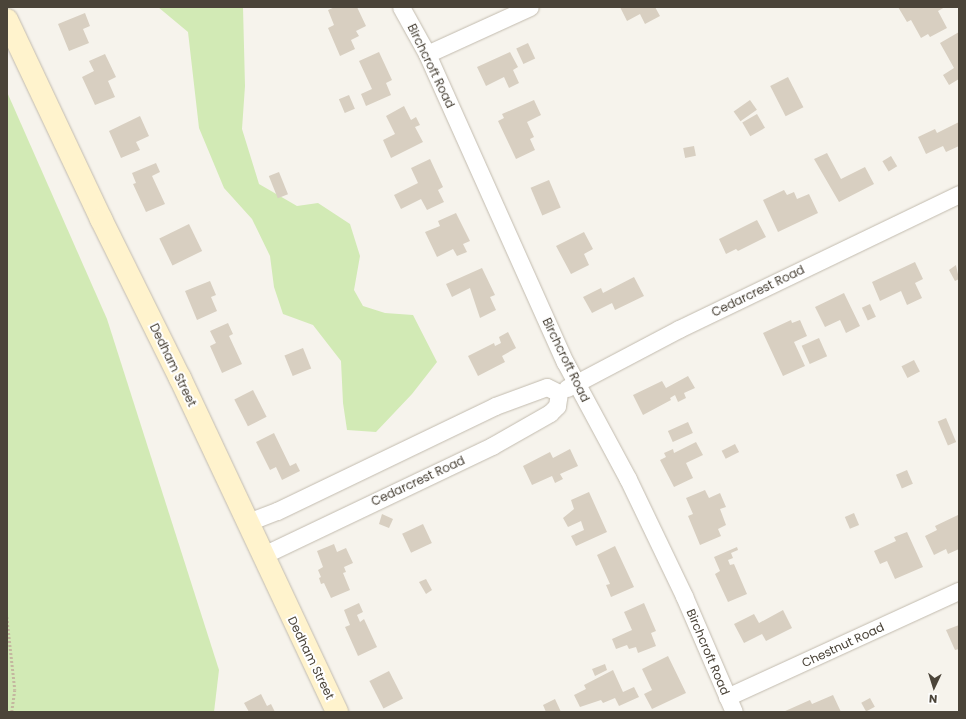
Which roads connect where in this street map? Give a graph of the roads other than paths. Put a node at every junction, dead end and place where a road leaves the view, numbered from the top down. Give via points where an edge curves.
1 (401, 7) edge
2 (530, 7) edge
3 (7, 20) edge
4 (427, 54) junction
5 (959, 194) edge
6 (576, 382) junction
7 (559, 392) junction
8 (248, 522) junction
9 (263, 555) junction
10 (959, 591) edge
11 (730, 705) edge
12 (337, 712) edge

1 - 4 street, Birchcroft Road
2 - 4 street
3 - 8 main road, Dedham Street
4 - 6 street, Birchcroft Road
5 - 6 street, Cedarcrest Road
6 - 7 street, Cedarcrest Road
6 - 11 street, Birchcroft Road via 628,479 684,596
7 - 8 street via 547,386 495,406 277,511
7 - 9 street, Cedarcrest Road via 557,406 550,413 492,446
8 - 9 main road, Dedham Street
9 - 12 main road, Dedham Street
10 - 11 street, Chestnut Road

